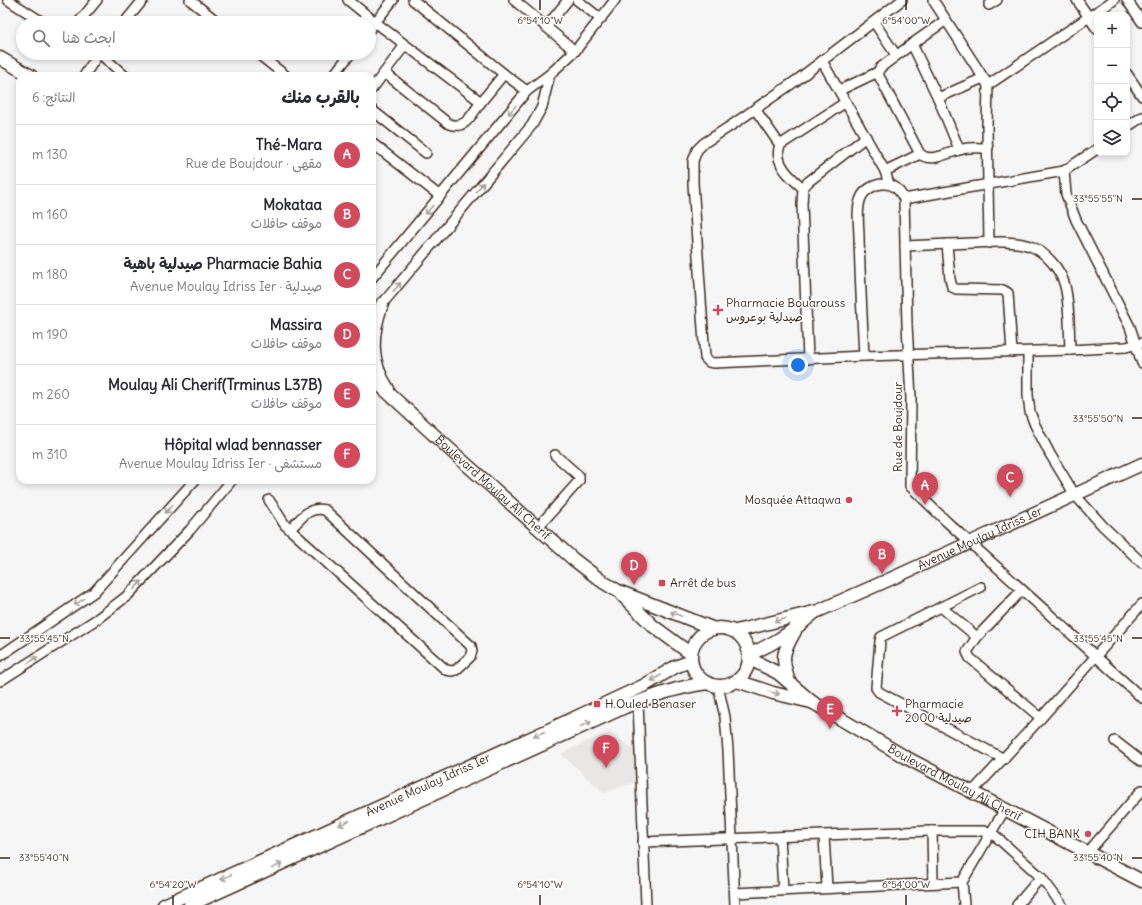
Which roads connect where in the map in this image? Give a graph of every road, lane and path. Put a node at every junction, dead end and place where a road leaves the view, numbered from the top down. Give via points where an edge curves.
1 (8, 0) edge
2 (96, 0) edge
3 (143, 0) edge
4 (190, 0) edge
5 (348, 0) edge
6 (393, 0) edge
7 (413, 0) edge
8 (514, 0) edge
9 (568, 0) edge
10 (577, 0) edge
11 (615, 0) edge
12 (902, 0) edge
13 (933, 0) edge
14 (997, 0) edge
15 (1077, 0) edge
16 (1114, 0) edge
17 (1127, 0) edge
18 (989, 5) dead end
19 (33, 16) edge
20 (83, 16) edge
21 (130, 16) edge
22 (210, 16) edge
23 (368, 16) edge
24 (1088, 17) junction
25 (601, 19) junction
26 (946, 20) junction
27 (376, 21) edge
28 (874, 22) junction
29 (1142, 22) edge
30 (376, 23) edge
31 (1094, 25) edge
32 (547, 26) junction
33 (912, 44) junction
34 (405, 45) junction
35 (575, 50) junction
36 (896, 55) junction
37 (0, 58) edge
38 (94, 60) edge
39 (107, 60) edge
40 (266, 60) edge
41 (346, 60) edge
42 (822, 61) junction
43 (24, 72) edge
44 (87, 72) edge
45 (120, 72) edge
46 (281, 72) edge
47 (336, 72) edge
48 (878, 72) junction
49 (385, 73) junction
50 (504, 74) junction
51 (550, 74) junction
52 (1130, 78) edge
53 (986, 81) junction
54 (376, 84) edge
55 (840, 90) junction
56 (527, 92) junction
57 (1142, 96) edge
58 (938, 98) junction
59 (481, 102) junction
60 (846, 102) junction
61 (755, 109) junction
62 (376, 113) edge
63 (1142, 117) edge
64 (1130, 126) edge
65 (866, 137) junction
66 (780, 145) junction
67 (376, 146) edge
68 (988, 148) junction
69 (959, 149) junction
70 (1094, 151) edge
71 (426, 153) dead end
72 (920, 154) junction
73 (885, 171) junction
74 (1064, 171) junction
75 (889, 184) junction
76 (989, 184) junction
77 (803, 188) junction
78 (440, 196) junction
79 (904, 199) junction
80 (989, 243) junction
81 (947, 244) junction
82 (905, 246) junction
83 (376, 273) edge
84 (382, 304) junction
85 (376, 312) edge
86 (376, 323) edge
87 (1139, 344) edge
88 (1070, 350) junction
89 (1012, 352) junction
90 (1028, 352) junction
91 (909, 355) junction
92 (864, 356) junction
93 (808, 359) junction
94 (376, 363) edge
95 (1142, 363) edge
96 (376, 382) edge
97 (376, 389) edge
98 (398, 402) junction
99 (555, 455) dead end
100 (1142, 464) edge
101 (191, 484) edge
102 (229, 484) edge
103 (1075, 495) junction
104 (269, 500) dead end
105 (538, 528) junction
106 (290, 529) junction
107 (971, 542) junction
108 (1142, 563) edge
109 (981, 587) dead end
110 (1022, 590) junction
111 (618, 591) junction
112 (1142, 604) edge
113 (942, 607) junction
114 (818, 611) junction
115 (712, 628) junction
116 (797, 628) junction
117 (736, 631) junction
118 (977, 637) junction
119 (0, 656) edge
120 (1095, 656) junction
121 (691, 657) junction
122 (750, 657) junction
123 (0, 681) edge
124 (737, 681) junction
125 (789, 682) junction
126 (713, 685) junction
127 (1142, 698) edge
128 (638, 702) junction
129 (812, 702) junction
130 (1041, 718) junction
131 (1115, 741) dead end
132 (1004, 759) junction
133 (1142, 762) edge
134 (1142, 790) edge
135 (973, 791) junction
136 (1005, 809) junction
137 (932, 831) junction
138 (991, 832) junction
139 (824, 836) junction
140 (780, 837) junction
141 (732, 839) junction
142 (643, 842) junction
143 (1088, 852) junction
144 (1041, 877) junction
145 (1142, 880) edge
146 (962, 882) junction
147 (933, 883) junction
148 (827, 888) junction
149 (783, 890) junction
150 (735, 893) junction
151 (164, 905) edge
152 (190, 905) edge
153 (646, 905) edge
154 (736, 905) edge
155 (964, 905) edge
156 (1017, 905) edge
157 (1062, 905) edge

1 - 19 street
2 - 20 street
3 - 21 street
4 - 22 street
5 - 23 street
6 - 27 street
7 - 50 street
8 - 32 street
9 - 32 street
10 - 25 street
11 - 25 street
12 - 28 street
13 - 26 street
14 - 18 street
15 - 24 street
16 - 24 street
17 - 29 street
24 - 31 street
24 - 53 street via 1000,78
25 - 35 street
26 - 33 street
26 - 53 street
28 - 36 street
28 - 42 street
30 - 34 street
32 - 35 street
33 - 36 street
33 - 58 street
34 - 49 street
34 - 59 street
35 - 51 street
36 - 48 street
37 - 43 main road
38 - 44 street
39 - 45 street
40 - 46 street
41 - 47 street
42 - 55 street
42 - 61 street
48 - 55 street
48 - 72 street
49 - 54 street
49 - 59 street via 449,124 457,127 463,125
50 - 56 street
50 - 59 street
51 - 56 street
84 -> 51 street via 532,125 542,107
52 - 57 street
53 - 58 street
53 - 68 street
55 - 60 street
56 -> 78 street
58 - 69 street
60 - 65 street
60 - 66 street
61 - 66 street
61 - 93 street via 704,143 697,150 693,161 704,353 706,360 714,363
62 - 71 street
63 - 64 street
65 - 73 street
65 - 77 street
66 - 77 street via 779,158 785,171
67 - 78 street
68 - 69 street
68 - 76 street
69 - 72 street via 932,158
70 - 74 street
72 - 73 street
73 - 75 street
74 - 76 street
74 - 87 street via 1066,194 1076,220
75 - 79 street via 895,187
75 - 92 street via 873,187 865,192 859,202
76 - 79 street
76 - 80 street
77 - 93 street
78 -> 83 street
79 - 82 street, Rue de Boujdour
80 - 81 street
80 - 88 street via 1019,243 1032,247 1052,263 1061,275 1068,300
81 - 82 street
81 - 89 street via 952,286 956,289 1003,290 1008,293
82 - 91 street, Rue de Boujdour
84 - 85 street
84 - 86 main road
87 - 88 street
87 - 95 street
88 - 90 street
89 - 90 street
89 - 91 street
90 - 103 street via 1028,395 1032,419
91 - 92 street
91 - 107 street, Rue de Boujdour via 910,486
92 - 93 street
94 - 98 main road via 383,382
96 - 98 main road, Boulevard Moulay Ali Cherif
97 - 98 main road
98 - 105 main road, Boulevard Moulay Ali Cherif
99 - 105 street via 579,476 579,481
100 - 103 main road, Avenue Moulay Idriss Ier
101 -> 119 street via 94,592
123 -> 102 street via 97,619 127,596 190,530
103 - 107 main road, Avenue Moulay Idriss Ier
103 - 108 street
104 - 106 street
105 - 111 main road, Boulevard Moulay Ali Cherif via 573,559
106 - 106 street via 310,510 325,510 471,646 470,657 456,670 446,670
107 - 110 street, Rue de Boujdour
107 - 114 main road, Avenue Moulay Idriss Ier
109 - 113 street
110 - 118 street
110 - 120 street, Rue de Boujdour
115 -> 111 main road, Boulevard Moulay Ali Cherif
111 - 121 main road, Boulevard Moulay Ali Cherif via 653,626
112 - 120 street
113 - 118 street
113 - 132 street via 881,637 876,688 879,692
114 - 116 main road
114 -> 117 main road
115 - 117 main road
115 - 121 main road via 696,640
116 - 122 main road
116 - 125 main road via 784,653 784,666
117 - 122 main road via 747,645
118 - 130 street via 967,652 970,658
120 - 127 street, Rue de Boujdour
120 - 130 street
121 - 126 main road via 696,673
121 -> 151 main road, Avenue Moulay Idriss Ier via 644,685
122 - 124 main road via 745,673
122 - 125 main road, Boulevard Moulay Ali Cherif
124 - 126 main road via 724,686
124 -> 129 main road, Boulevard Moulay Ali Cherif
125 - 129 main road, Boulevard Moulay Ali Cherif
126 - 128 main road, Avenue Moulay Idriss Ier via 680,687
126 - 141 street via 725,716
128 - 142 street
152 -> 128 main road, Avenue Moulay Idriss Ier
129 - 135 main road, Boulevard Moulay Ali Cherif
130 - 132 street
131 - 133 street
132 - 135 street
134 - 143 street
135 - 136 main road, Boulevard Moulay Ali Cherif
136 - 138 street
136 - 143 main road, Boulevard Moulay Ali Cherif
137 - 138 street
137 - 139 street
137 - 147 street
138 - 144 street
138 - 146 street
139 - 140 street
139 - 148 street
140 - 141 street
140 - 149 street
141 - 142 street
141 - 150 street
142 - 153 street
143 - 145 main road, Boulevard Moulay Ali Cherif
144 - 156 street
144 - 157 street
146 - 147 street
146 - 155 street
147 - 148 street
148 - 149 street
149 - 150 street
150 - 154 street

